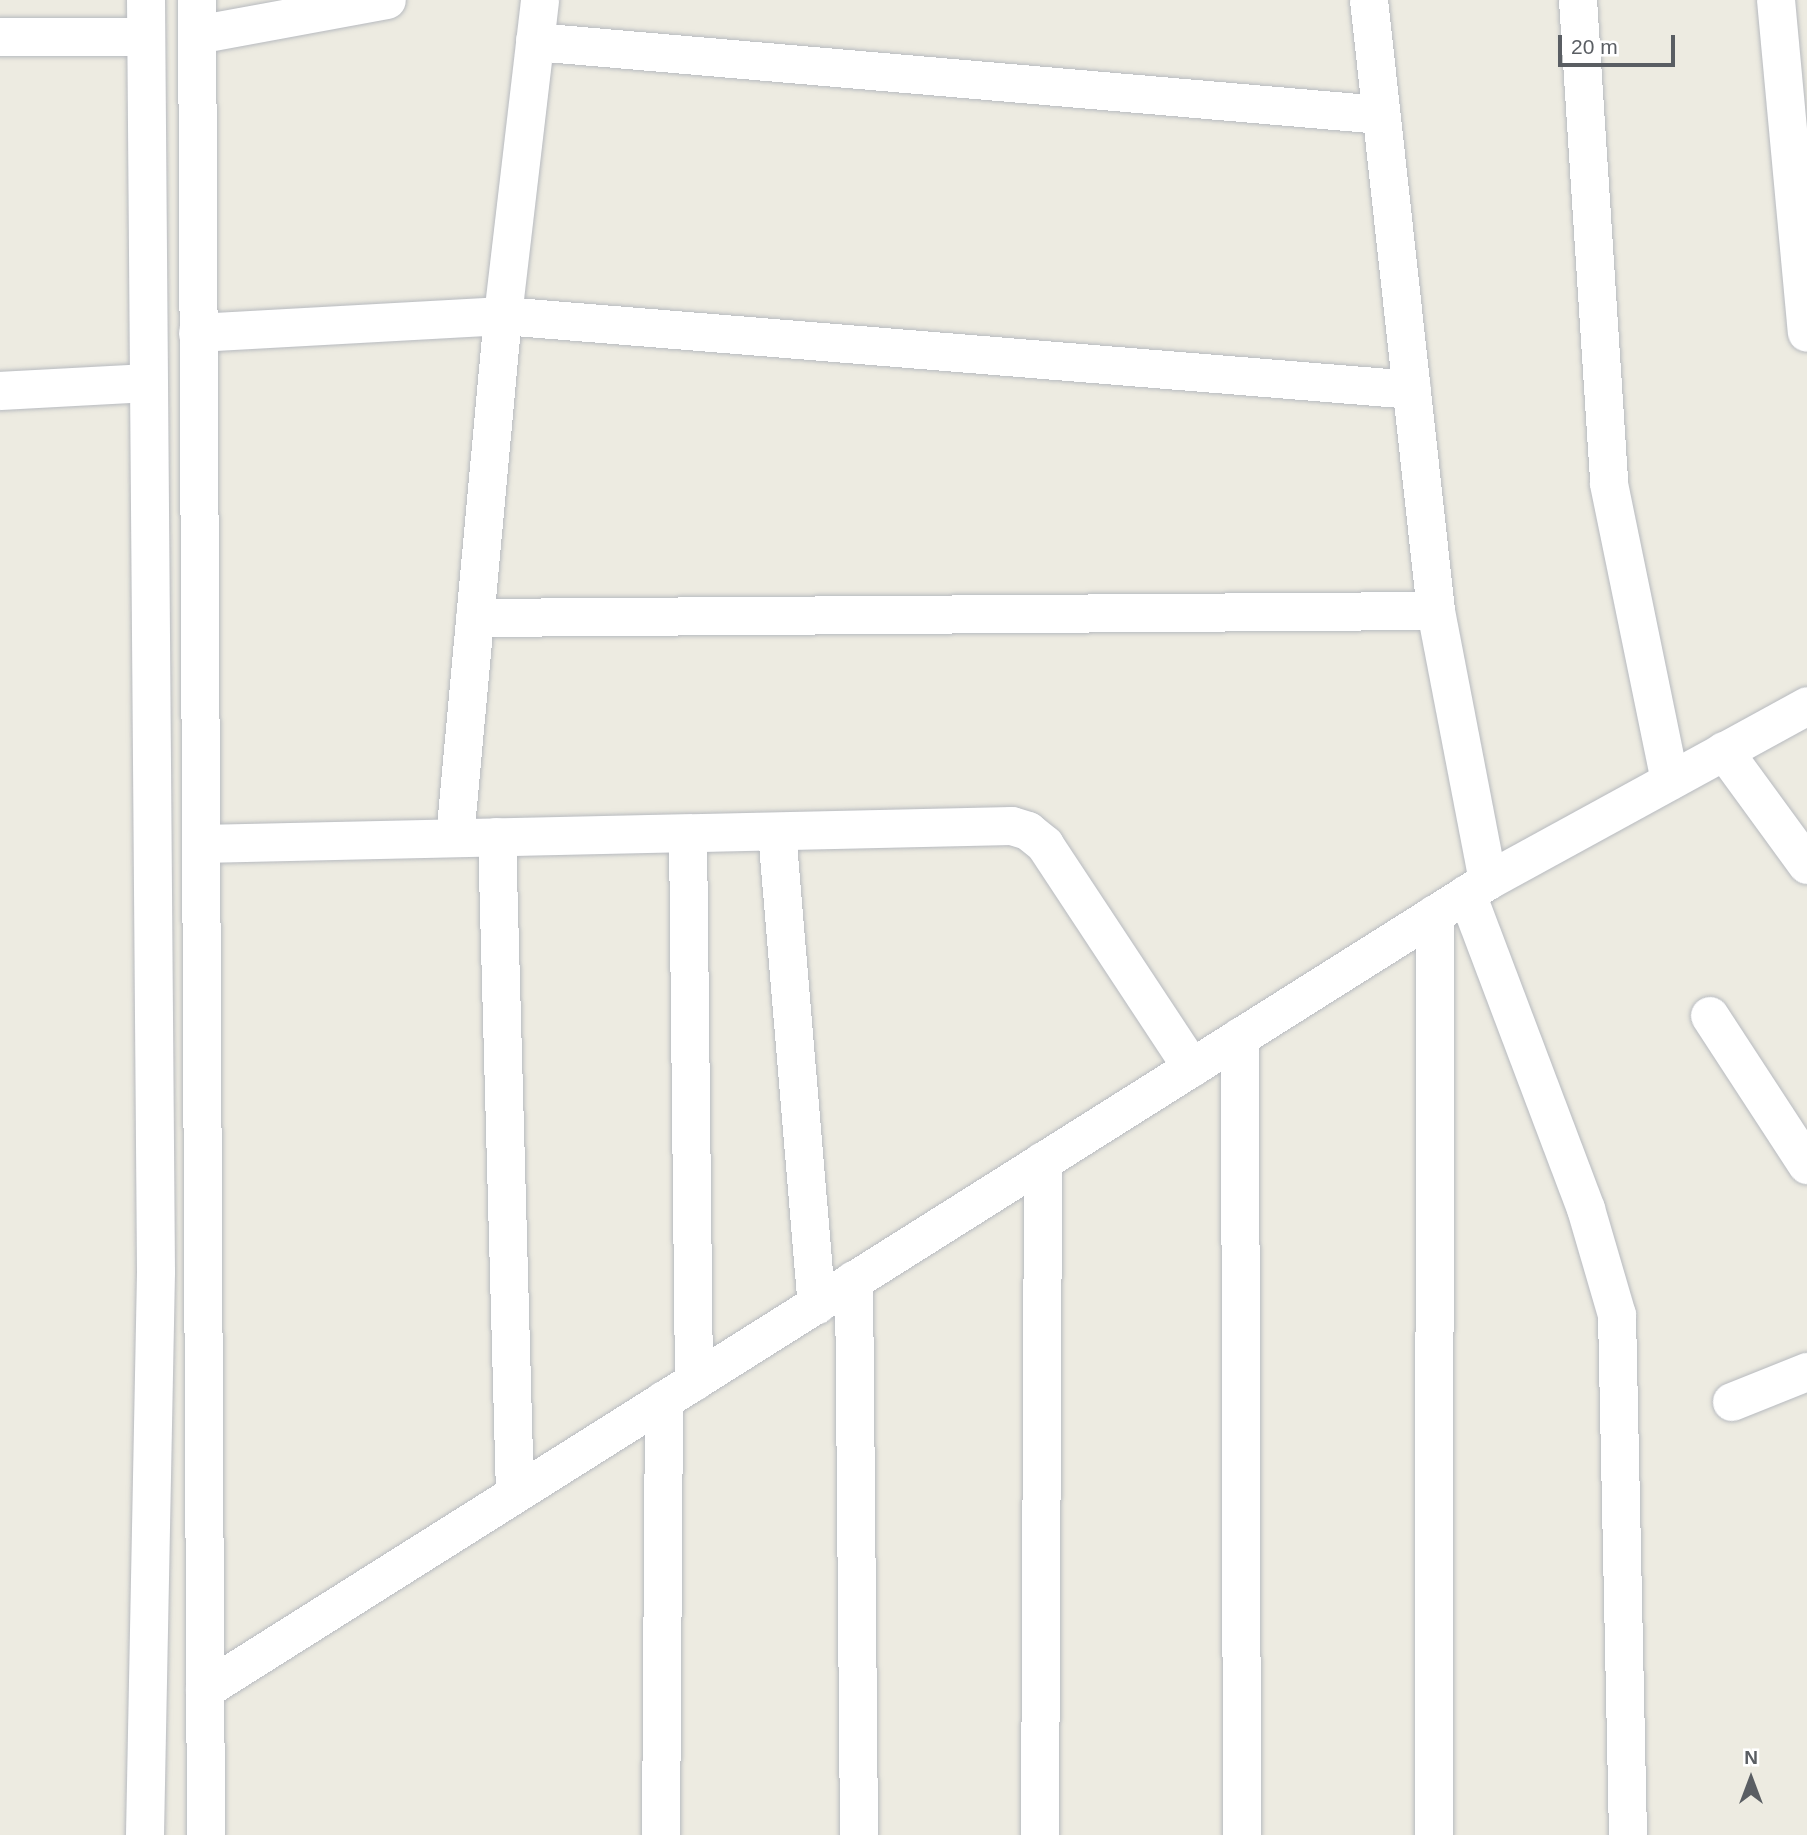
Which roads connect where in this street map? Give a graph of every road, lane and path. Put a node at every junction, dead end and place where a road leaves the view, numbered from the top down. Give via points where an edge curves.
1 (387, 0) edge
2 (540, 0) edge
3 (1368, 0) edge
4 (1578, 0) edge
5 (1776, 0) edge
6 (197, 18) edge
7 (146, 19) edge
8 (0, 37) edge
9 (535, 42) junction
10 (1381, 115) junction
11 (503, 316) junction
12 (198, 333) junction
13 (1807, 333) edge
14 (148, 383) junction
15 (1412, 390) junction
16 (0, 391) edge
17 (200, 598) junction
18 (151, 603) junction
19 (1436, 611) junction
20 (475, 618) junction
21 (1807, 706) edge
22 (1724, 751) junction
23 (1670, 781) junction
24 (777, 832) junction
25 (688, 834) junction
26 (455, 838) junction
27 (497, 838) junction
28 (201, 844) junction
29 (1807, 864) edge
30 (1478, 887) junction
31 (1435, 914) junction
32 (1710, 1016) dead end
33 (1240, 1037) junction
34 (1192, 1068) junction
35 (1043, 1161) junction
36 (1807, 1165) edge
37 (854, 1280) junction
38 (817, 1305) junction
39 (1807, 1372) edge
40 (679, 1391) junction
41 (1732, 1402) dead end
42 (515, 1494) junction
43 (205, 1690) junction
44 (145, 1835) edge
45 (206, 1835) edge
46 (661, 1835) edge
47 (859, 1835) edge
48 (1040, 1835) edge
49 (1242, 1835) edge
50 (1434, 1835) edge
51 (1628, 1835) edge

1 - 6 street
2 - 9 street
3 - 10 street
4 - 23 street via 1609,484
5 - 13 street
6 - 12 street
7 - 8 street
7 - 14 street
9 - 10 street
9 - 11 street
10 - 15 street
11 - 12 street
11 - 15 street
11 - 20 street
12 - 17 street
14 - 16 street
14 - 18 street
15 - 19 street
17 - 18 street
17 - 28 street
18 - 44 street via 156,1272
19 - 20 street
19 - 30 street
20 - 26 street
21 - 22 street
22 - 23 street
22 - 29 street
23 - 30 street
24 - 25 street
24 - 34 street via 1012,826 1028,831 1045,845
24 - 38 street
25 - 27 street
25 - 40 street
26 - 27 street
26 - 28 street
27 - 42 street
28 - 43 street
30 - 31 street
30 - 51 street via 1617,1315
31 - 33 street
31 - 50 street
32 - 36 street
33 - 34 street
33 - 49 street
34 - 35 street
35 - 37 street
35 - 48 street
37 - 38 street
37 - 47 street
38 - 40 street
39 - 41 street
40 - 42 street
40 - 46 street
42 - 43 street
43 - 45 street

